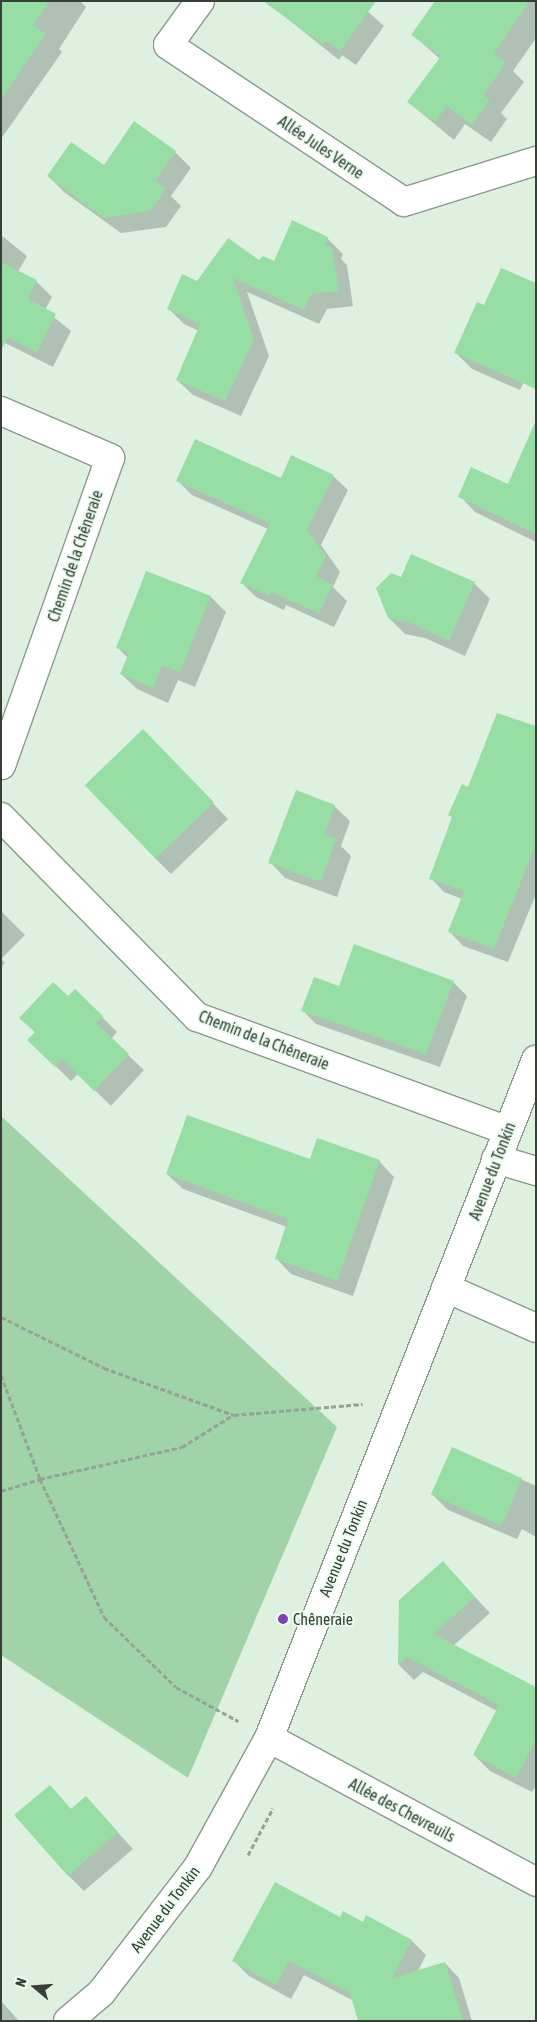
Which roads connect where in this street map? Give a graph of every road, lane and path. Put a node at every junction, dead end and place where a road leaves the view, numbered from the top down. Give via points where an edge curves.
1 (200, 1) edge
2 (536, 161) edge
3 (1, 411) edge
4 (1, 765) edge
5 (1, 817) edge
6 (536, 1060) edge
7 (508, 1131) junction
8 (496, 1159) junction
9 (536, 1171) edge
10 (446, 1288) junction
11 (1, 1317) edge
12 (536, 1328) edge
13 (1, 1374) edge
14 (402, 1400) junction
15 (234, 1415) junction
16 (40, 1478) junction
17 (1, 1491) edge
18 (269, 1738) junction
19 (536, 1882) edge
20 (68, 2021) edge

1 - 2 street, Allée Jules Verne via 168,45 404,202
3 - 4 street, Chemin de la Chêneraie via 110,458
5 - 7 street, Chemin de la Chêneraie via 197,1017
6 - 7 street, Avenue du Tonkin
7 - 8 street, Avenue du Tonkin
8 - 9 street
8 - 10 street, Avenue du Tonkin
10 - 12 street
10 - 14 street, Avenue du Tonkin
11 - 15 path via 104,1368
13 - 16 path
14 - 15 path
14 - 18 street, Avenue du Tonkin
15 - 16 path via 182,1447
16 - 17 path
16 - 18 path via 104,1617 176,1687
18 - 19 street, Allée des Chevreuils
18 - 20 street, Avenue du Tonkin via 198,1867 101,1993

